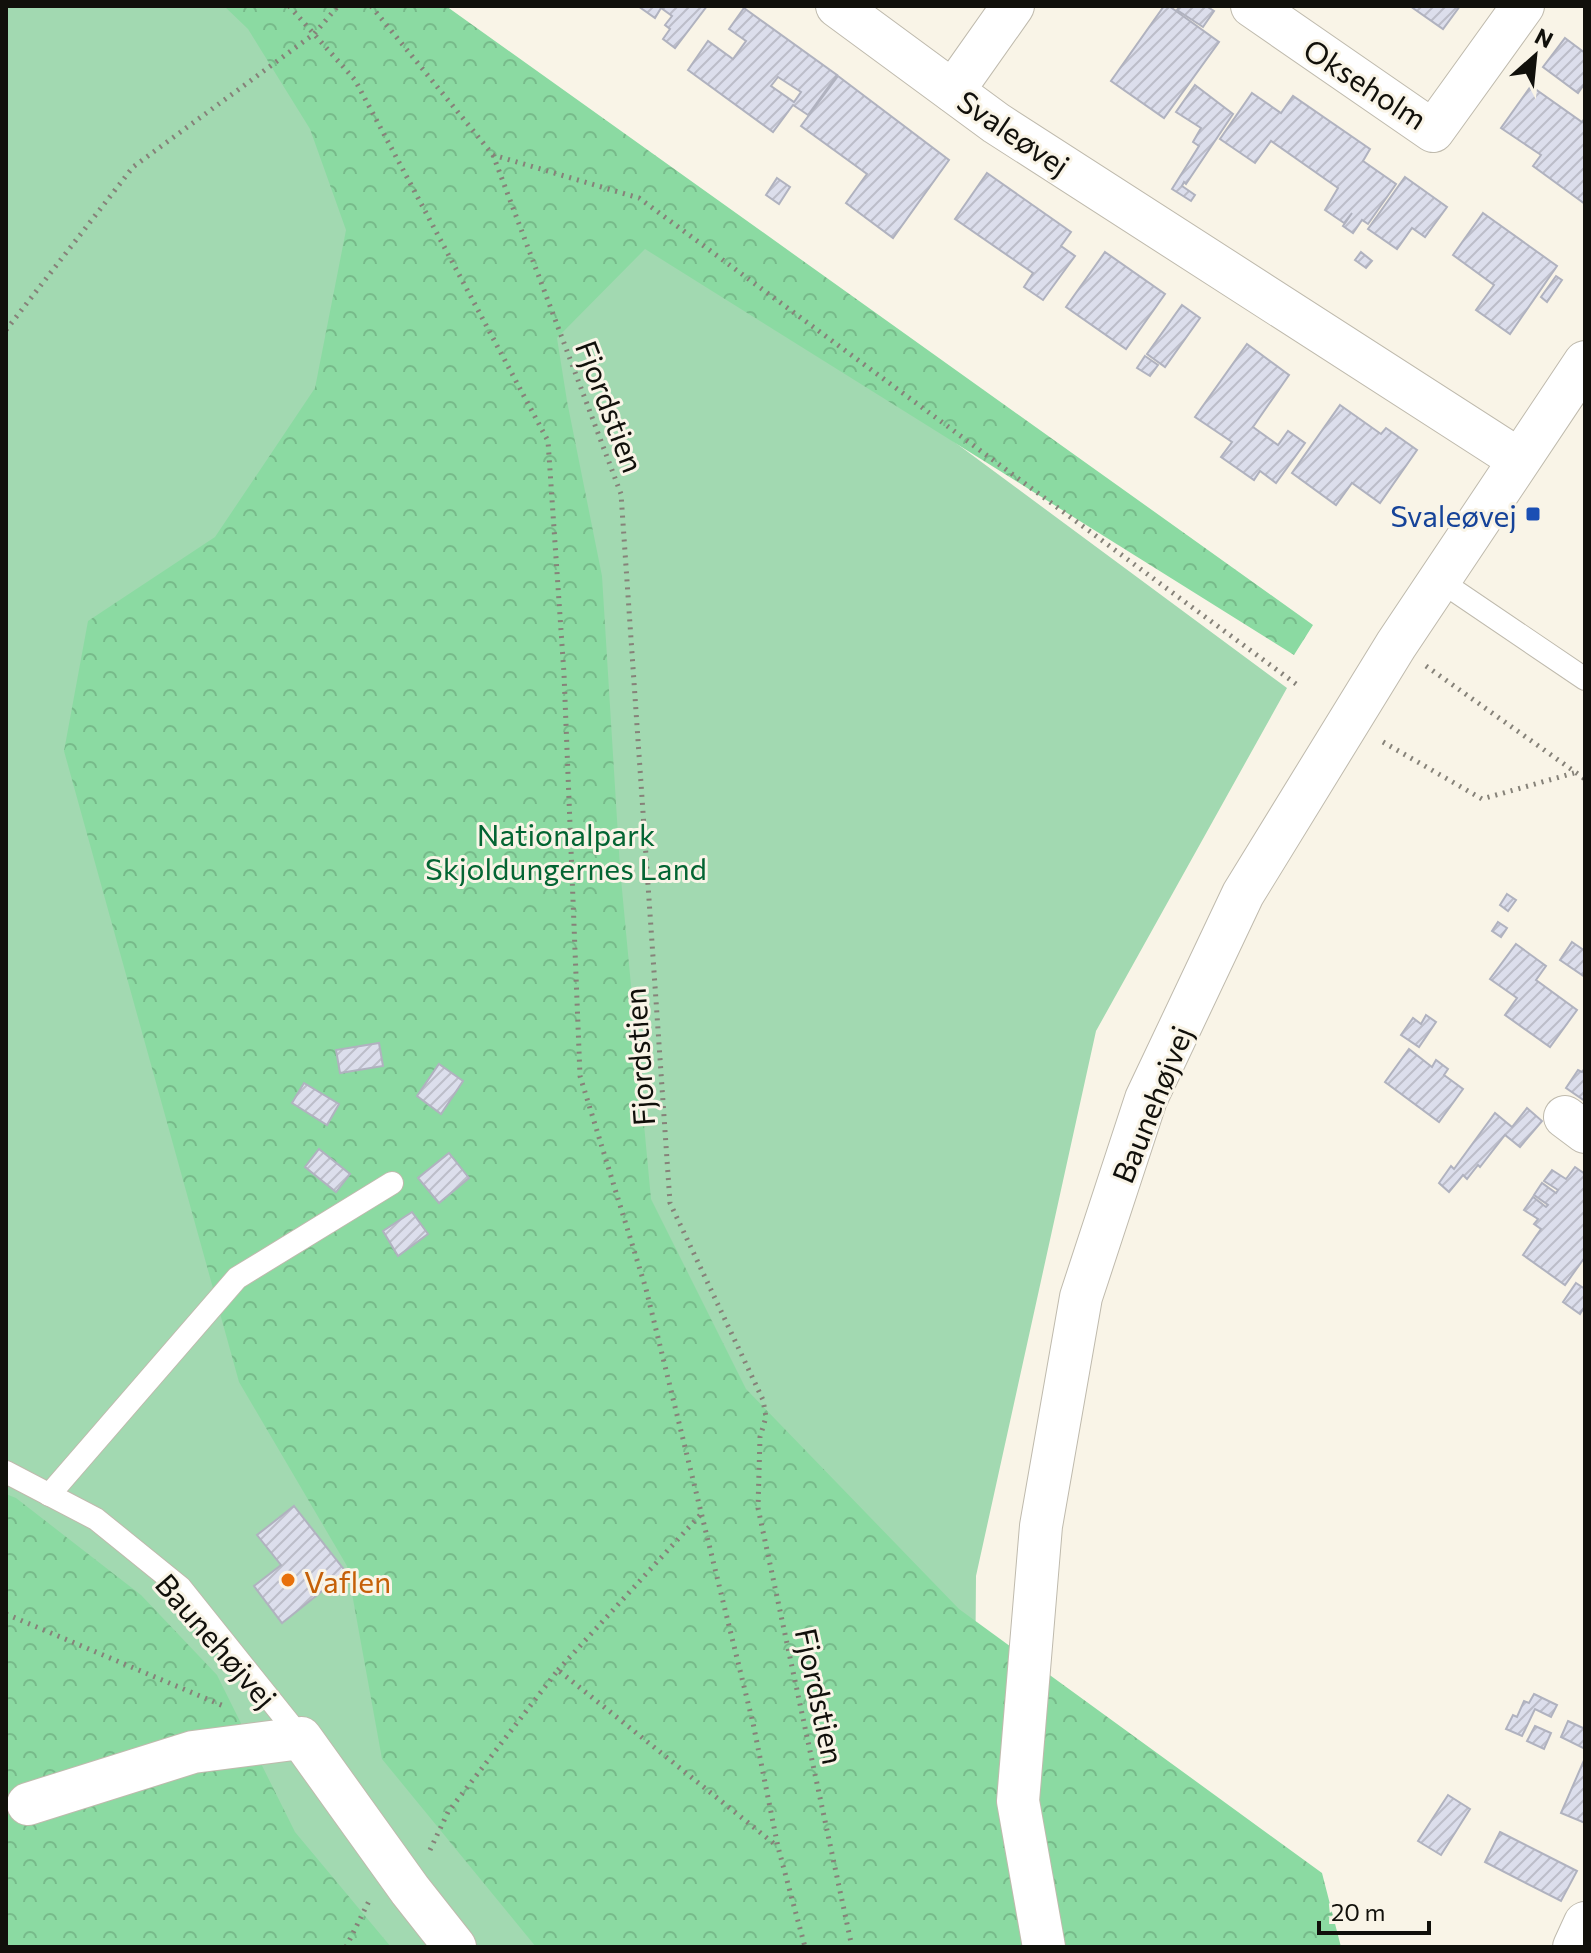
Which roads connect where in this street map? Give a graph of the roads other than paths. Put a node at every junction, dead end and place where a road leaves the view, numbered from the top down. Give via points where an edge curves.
1 (837, 6) edge
2 (1013, 6) edge
3 (1252, 6) edge
4 (1523, 6) edge
5 (953, 91) junction
6 (1585, 362) edge
7 (1518, 459) junction
8 (1439, 580) junction
9 (1585, 679) edge
10 (392, 1183) dead end
11 (6, 1472) edge
12 (49, 1495) junction
13 (301, 1738) junction
14 (28, 1804) dead end
15 (1585, 1923) edge
16 (455, 1947) edge
17 (1044, 1947) edge
18 (1574, 1947) edge

1 - 5 street, Svaleøvej
2 - 5 street
3 - 4 street, Okseholm via 1433,131
5 - 7 street, Svaleøvej
6 - 7 street, Baunehøjvej
7 - 8 street, Baunehøjvej
8 - 9 lane
8 - 17 street, Baunehøjvej via 1243,894 1146,1099 1081,1297 1041,1526 1018,1801
10 - 12 lane via 237,1278
11 - 12 lane, Baunehøjvej
12 - 13 lane, Baunehøjvej via 96,1519 180,1587
13 - 14 street, Baunehøjvej via 193,1752
13 - 16 street, Baunehøjvej
15 - 18 street

